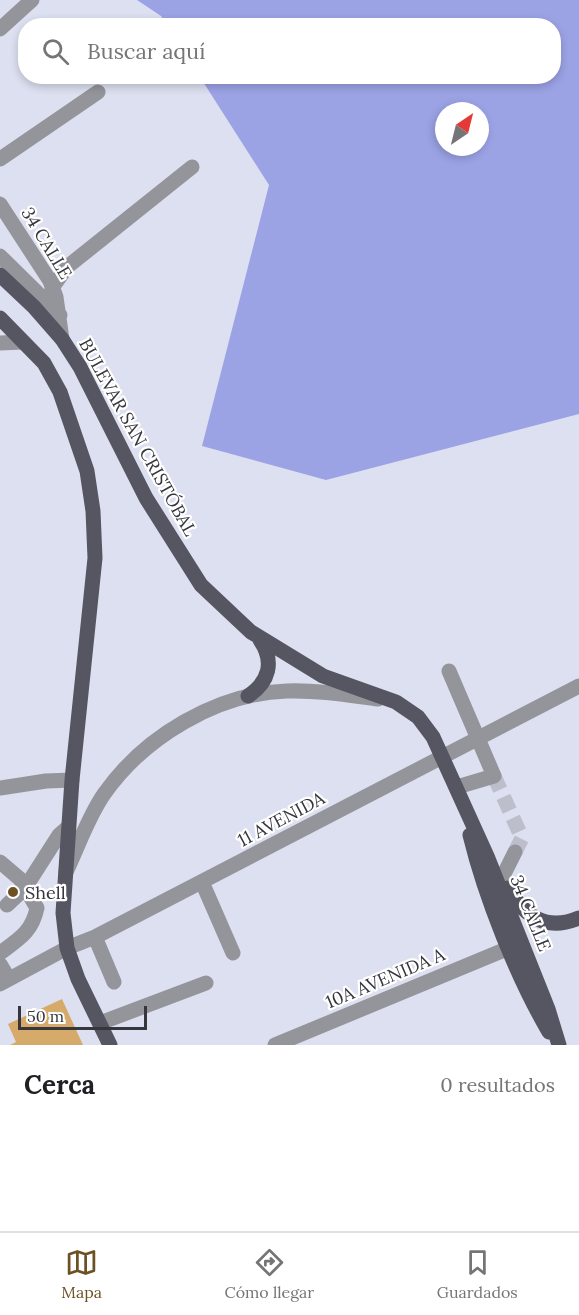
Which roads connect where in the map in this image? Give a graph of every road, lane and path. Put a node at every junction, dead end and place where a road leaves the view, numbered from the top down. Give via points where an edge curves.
1 (32, 0) edge
2 (0, 29) edge
3 (98, 92) dead end
4 (0, 159) edge
5 (192, 167) dead end
6 (0, 204) edge
7 (0, 256) edge
8 (0, 275) edge
9 (52, 288) junction
10 (60, 315) junction
11 (1, 319) edge
12 (62, 339) junction
13 (23, 342) junction
14 (0, 344) edge
15 (251, 632) junction
16 (449, 670) dead end
17 (579, 686) edge
18 (248, 696) junction
19 (396, 702) junction
20 (477, 737) junction
21 (443, 756) junction
22 (72, 780) junction
23 (0, 788) edge
24 (459, 792) junction
25 (68, 827) junction
26 (515, 852) tunnel mouth
27 (487, 856) junction
28 (0, 862) edge
29 (66, 873) junction
30 (502, 878) junction
31 (202, 882) junction
32 (25, 888) junction
33 (7, 905) dead end
34 (579, 918) edge
35 (95, 937) junction
36 (67, 948) junction
37 (509, 948) junction
38 (0, 952) edge
39 (233, 953) dead end
40 (0, 964) edge
41 (78, 979) junction
42 (4, 982) edge
43 (114, 982) dead end
44 (206, 983) dead end
45 (100, 1023) junction
46 (100, 1045) edge
47 (110, 1045) edge
48 (275, 1045) edge
49 (558, 1045) edge

1 - 2 street
3 - 4 street
5 - 9 street via 67,267
6 - 9 street, 34 CALLE via 24,237
7 - 10 street
8 - 12 main road, BULEVAR SAN CRISTÓBAL
9 - 10 street, 34 CALLE
10 - 12 street, 34 CALLE
11 - 13 main road
12 - 15 main road, BULEVAR SAN CRISTÓBAL via 146,498 201,585
13 - 14 street
13 - 22 main road via 44,363 60,392 87,471 93,511 95,558
15 - 18 main road via 264,646 269,665 266,678
15 - 19 main road, BULEVAR SAN CRISTÓBAL via 323,676
16 - 20 street
17 - 20 street, 11 AVENIDA
18 - 19 street via 284,691 325,692
18 - 29 street via 213,707 181,724 121,773 103,795
19 - 21 main road, BULEVAR SAN CRISTÓBAL via 418,717
20 - 21 street, 11 AVENIDA
20 - 24 street via 494,776
21 - 24 main road, 34 CALLE
21 - 31 street, 11 AVENIDA
22 - 23 street
22 - 25 main road
24 - 27 main road, 34 CALLE
24 - 37 main road, 34 CALLE via 476,860
25 - 29 main road
25 - 32 street
26 - 30 street
27 - 30 main road
27 - 49 main road, 34 CALLE via 548,1009
28 - 32 street
29 - 36 main road via 63,913
30 - 34 main road via 524,912 540,921
31 - 35 street, 11 AVENIDA
31 - 39 street
32 - 33 street
32 - 38 street via 37,908 35,919 26,934
35 - 36 street, 11 AVENIDA
35 - 43 street
36 - 41 main road
36 - 42 street, 11 AVENIDA
37 - 48 street, 10A AVENIDA A
37 - 49 main road, 34 CALLE via 538,1014
40 - 42 street
41 - 45 main road
41 - 46 main road
44 - 45 street
45 - 47 main road

